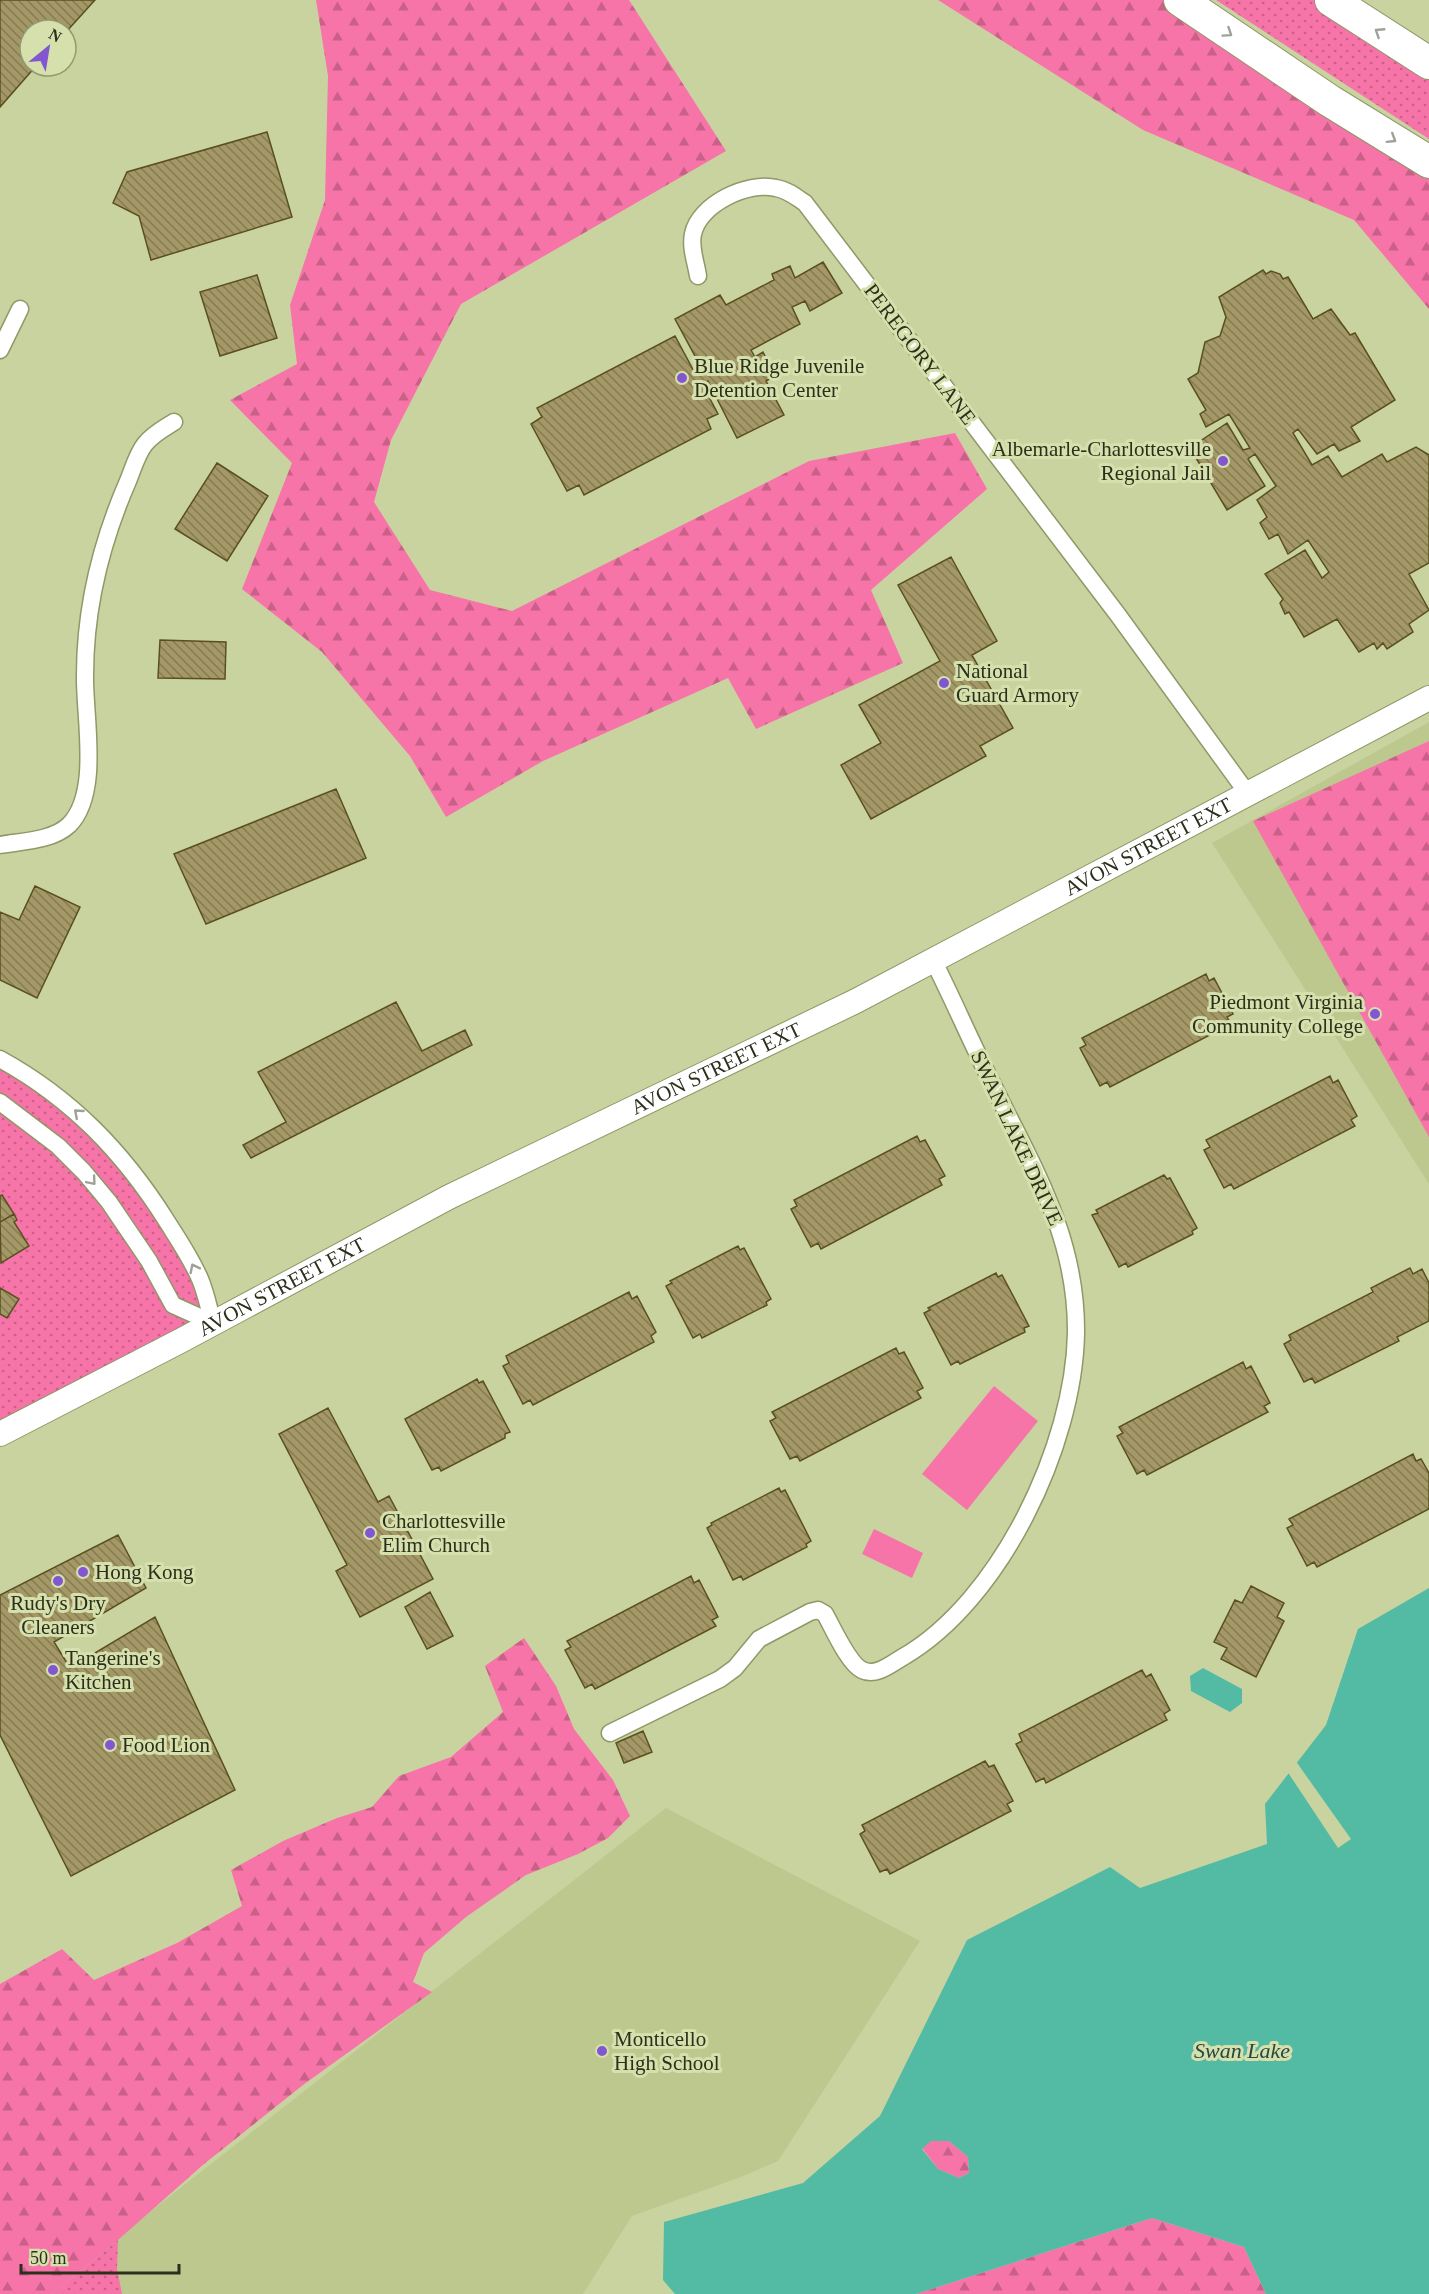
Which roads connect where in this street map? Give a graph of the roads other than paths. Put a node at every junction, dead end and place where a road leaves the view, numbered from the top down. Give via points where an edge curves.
1 (1180, 0) edge
2 (1331, 0) edge
3 (1429, 63) edge
4 (1429, 162) edge
5 (698, 276) dead end
6 (20, 309) dead end
7 (0, 350) edge
8 (174, 422) dead end
9 (1429, 698) edge
10 (1248, 794) junction
11 (0, 845) edge
12 (933, 960) junction
13 (0, 1059) edge
14 (0, 1102) edge
15 (213, 1323) junction
16 (0, 1434) edge
17 (610, 1733) dead end

1 -> 4 highway
3 -> 2 highway
5 - 10 street, PEREGORY LANE via 693,233 705,210 718,201 758,187 775,187 805,203 1118,615
6 - 7 street
8 - 11 street via 143,446 117,506 94,577 87,617 85,676 88,769 80,810 52,836
9 - 10 main road, AVON STREET EXT
10 - 12 main road, AVON STREET EXT
12 - 15 main road, AVON STREET EXT via 690,1084 449,1197
12 - 17 street, SWAN LAKE DRIVE via 1048,1193 1071,1280 1076,1332 1074,1362 1057,1440 1041,1482 989,1577 968,1604 918,1648 888,1666 878,1671 860,1669 825,1614 818,1610 759,1639 735,1668 720,1678
15 -> 13 street via 201,1280 185,1250 122,1157 68,1104
14 -> 15 street via 58,1146 84,1172 149,1261 173,1305
15 - 16 main road, AVON STREET EXT

